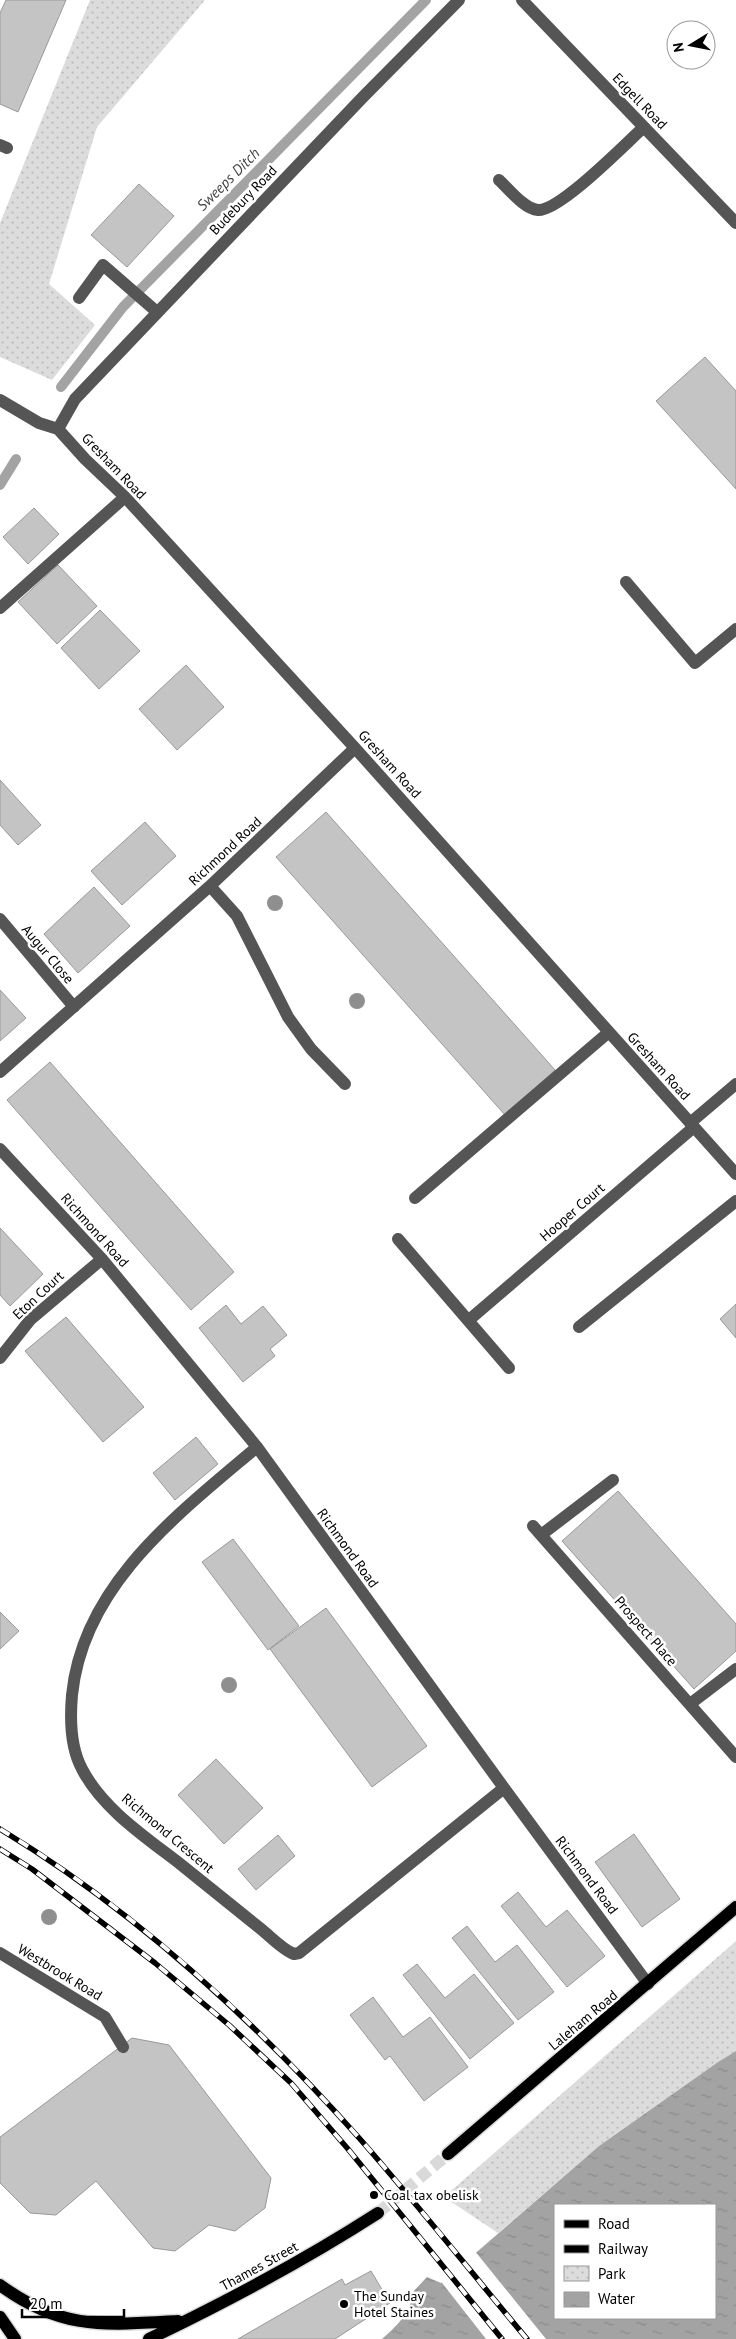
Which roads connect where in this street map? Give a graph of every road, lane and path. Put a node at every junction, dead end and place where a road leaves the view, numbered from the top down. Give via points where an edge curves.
1 (459, 0) edge
2 (522, 0) edge
3 (644, 127) junction
4 (498, 180) dead end
5 (736, 223) edge
6 (79, 298) dead end
7 (153, 308) junction
8 (0, 400) edge
9 (58, 429) junction
10 (125, 497) junction
11 (626, 582) dead end
12 (0, 608) edge
13 (736, 629) edge
14 (355, 748) junction
15 (210, 886) junction
16 (0, 919) edge
17 (74, 1007) junction
18 (609, 1032) junction
19 (0, 1072) edge
20 (345, 1084) dead end
21 (736, 1084) edge
22 (692, 1125) junction
23 (0, 1149) edge
24 (736, 1174) edge
25 (414, 1198) dead end
26 (736, 1201) edge
27 (398, 1239) dead end
28 (102, 1259) junction
29 (469, 1320) junction
30 (580, 1327) dead end
31 (0, 1358) edge
32 (509, 1368) dead end
33 (257, 1447) junction
34 (613, 1480) dead end
35 (736, 1669) edge
36 (690, 1704) junction
37 (736, 1757) edge
38 (504, 1788) junction
39 (736, 1907) edge
40 (0, 1954) edge
41 (648, 1984) junction
42 (122, 2047) dead end
43 (448, 2154) tunnel mouth
44 (378, 2212) tunnel mouth
45 (0, 2285) edge
46 (0, 2316) edge
47 (185, 2321) junction
48 (15, 2339) edge
49 (149, 2339) edge

1 - 7 street, Budebury Road
2 - 3 street, Edgell Road
3 - 4 street via 574,192 550,207 537,210
3 - 5 street, Edgell Road
6 - 7 street via 103,265
7 - 9 street, Budebury Road via 75,399
8 - 9 street, Gresham Road via 39,423
9 - 10 street, Gresham Road via 85,460
10 - 12 street
10 - 14 street, Gresham Road
11 - 13 street via 695,663
14 - 15 street, Richmond Road
14 - 18 street, Gresham Road
15 - 17 street, Richmond Road
15 - 20 street via 237,916 288,1017 311,1049
16 - 17 street, Augur Close
17 - 19 street, Richmond Road
18 - 22 street, Gresham Road
18 - 25 street
21 - 22 street, Hooper Court
22 - 24 street, Gresham Road
22 - 29 street, Hooper Court
23 - 28 street, Richmond Road
26 - 30 street
27 - 29 street
28 - 31 street, Eton Court via 30,1320
28 - 33 street, Richmond Road
29 - 32 street
33 - 38 street, Richmond Road
33 - 38 street, Richmond Crescent via 190,1504 128,1568 102,1602 89,1627 74,1677 71,1708 72,1738 81,1768 89,1780 116,1812 294,1954
34 - 36 street, Prospect Place via 537,1530
35 - 36 street
36 - 37 street, Prospect Place
38 - 41 street, Richmond Road
39 - 41 main road, Laleham Road
40 - 42 street, Westbrook Road via 105,2017
41 - 43 main road, Laleham Road
44 - 47 main road, Thames Street via 323,2248 232,2299
45 - 47 main road via 50,2314 71,2320 99,2324
46 - 48 main road
47 - 49 main road, Thames Street

